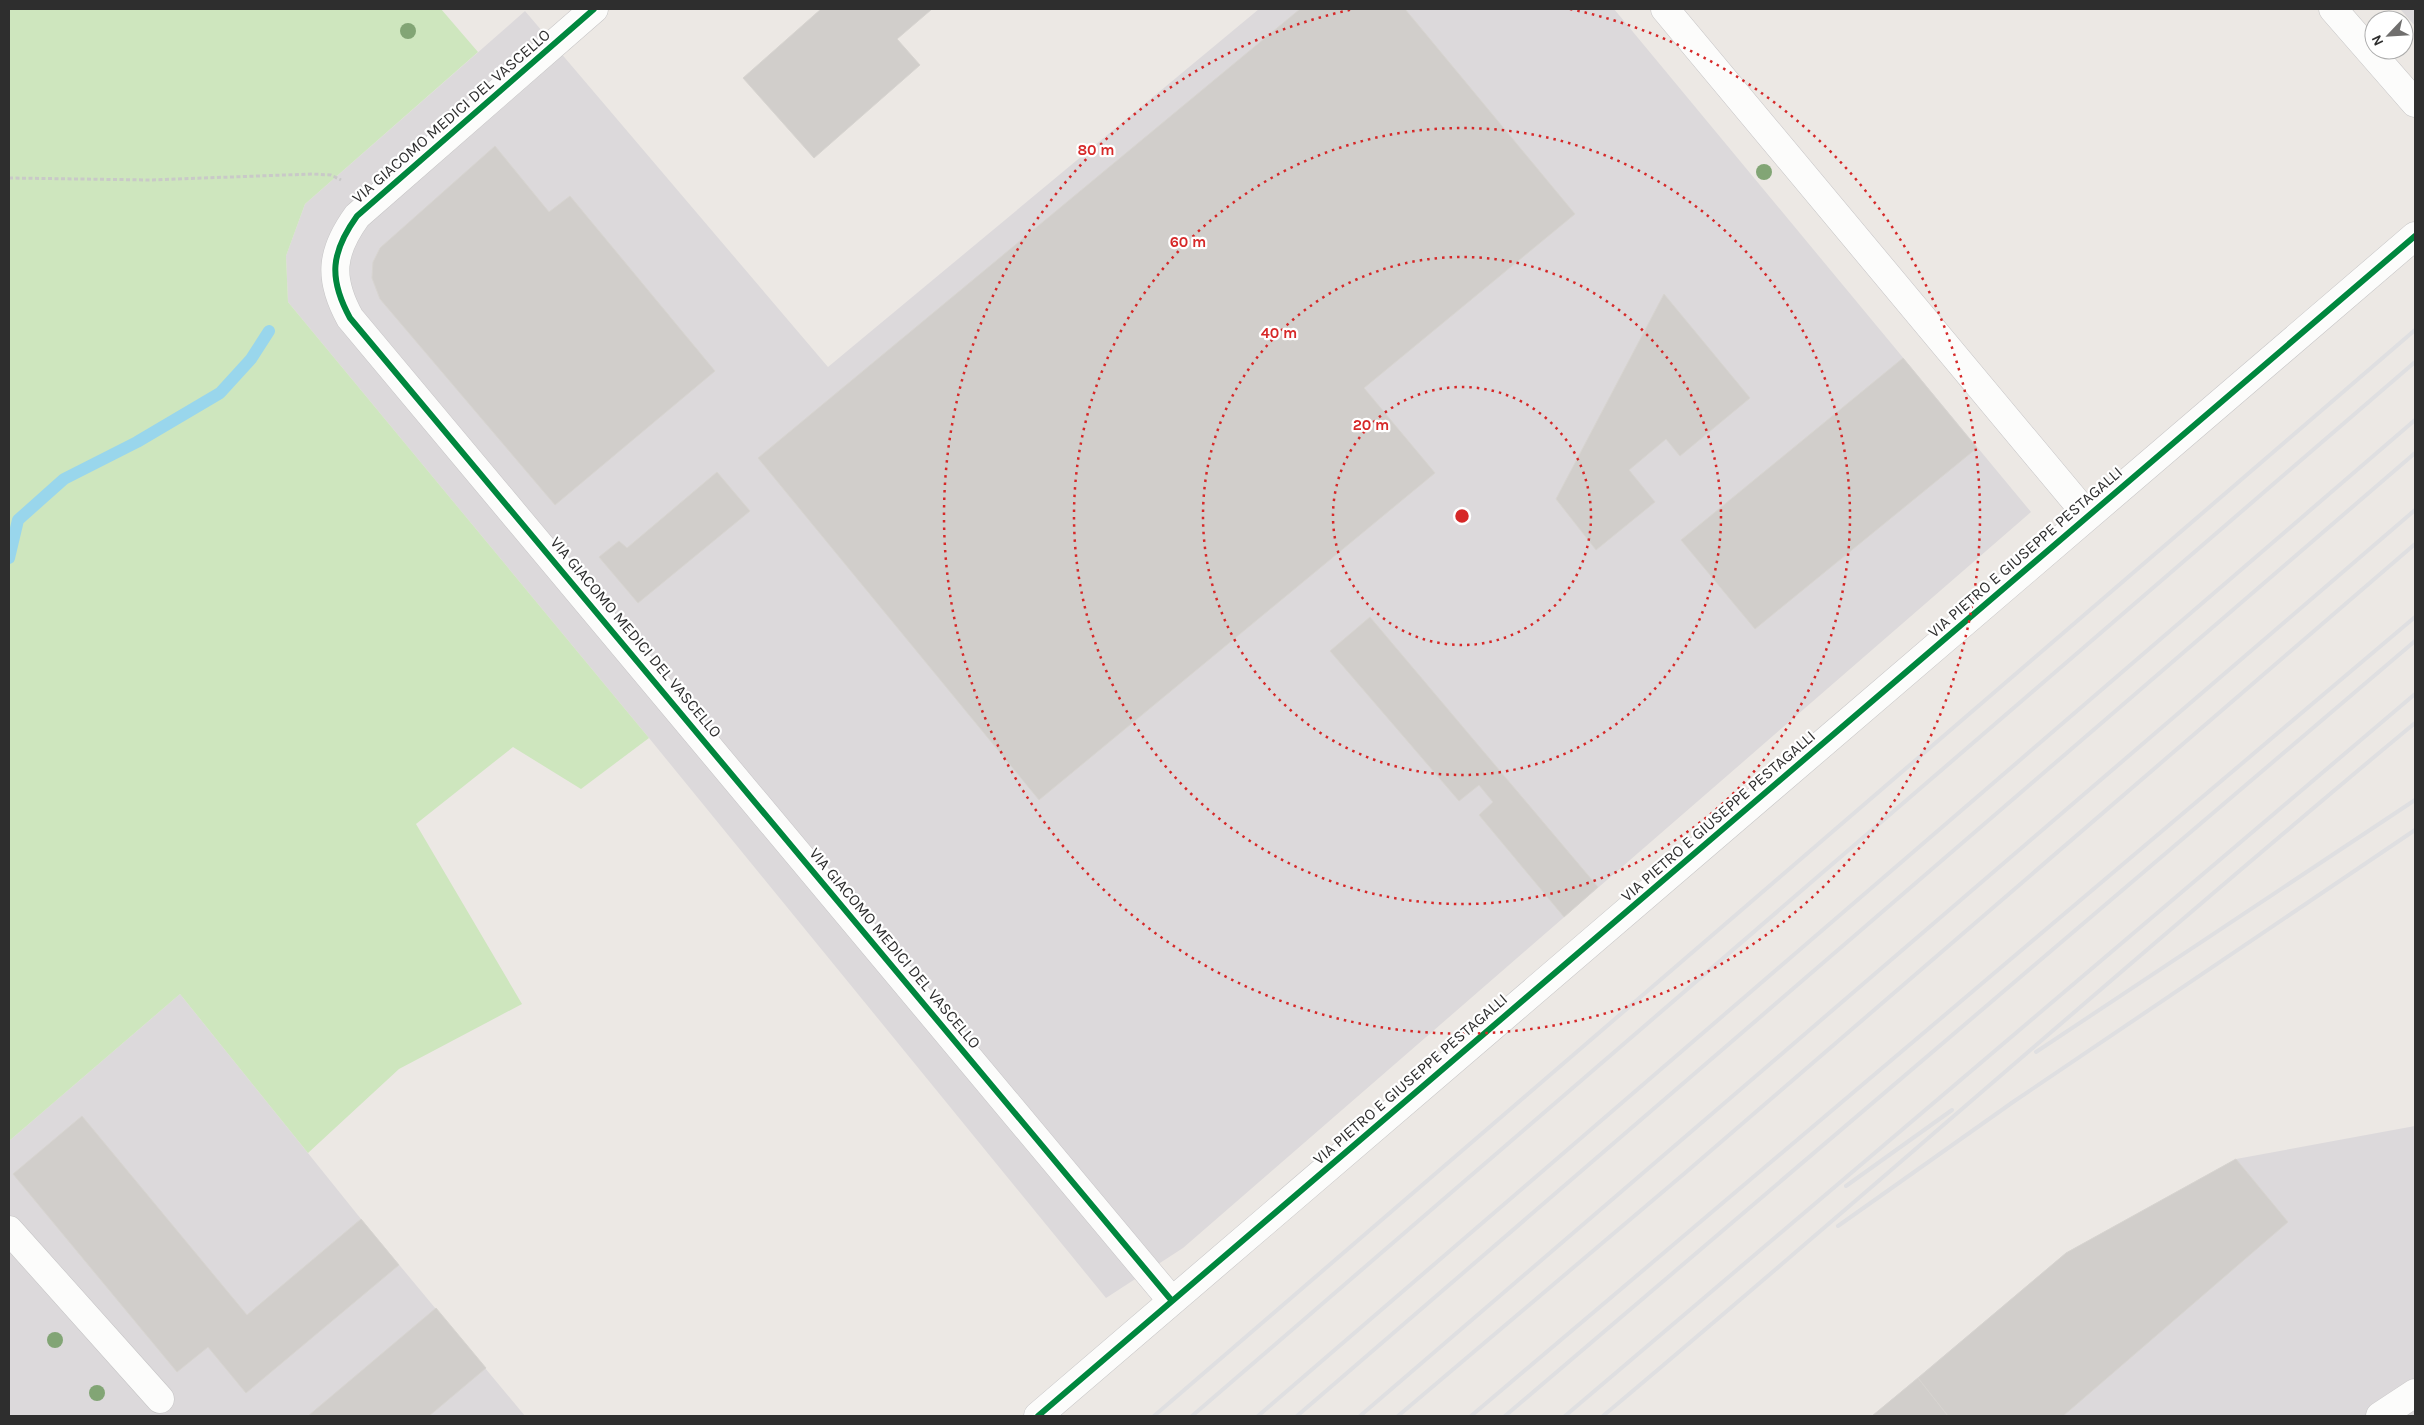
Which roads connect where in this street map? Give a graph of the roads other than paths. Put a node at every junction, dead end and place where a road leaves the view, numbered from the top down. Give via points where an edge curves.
1 (594, 9) edge
2 (1665, 9) edge
3 (2333, 9) edge
4 (2415, 103) edge
5 (2415, 236) edge
6 (2088, 516) junction
7 (9, 1230) edge
8 (1172, 1301) junction
9 (2415, 1393) edge
10 (160, 1399) dead end
11 (1038, 1416) edge
12 (2380, 1416) edge

1 - 8 street, VIA GIACOMO MEDICI DEL VASCELLO via 357,216 338,247 335,265 341,300 357,325
2 - 6 street
3 - 4 street
5 - 6 street, VIA PIETRO E GIUSEPPE PESTAGALLI
6 - 8 street, VIA PIETRO E GIUSEPPE PESTAGALLI
7 - 10 street
8 - 11 street, VIA PIETRO E GIUSEPPE PESTAGALLI
9 - 12 street

